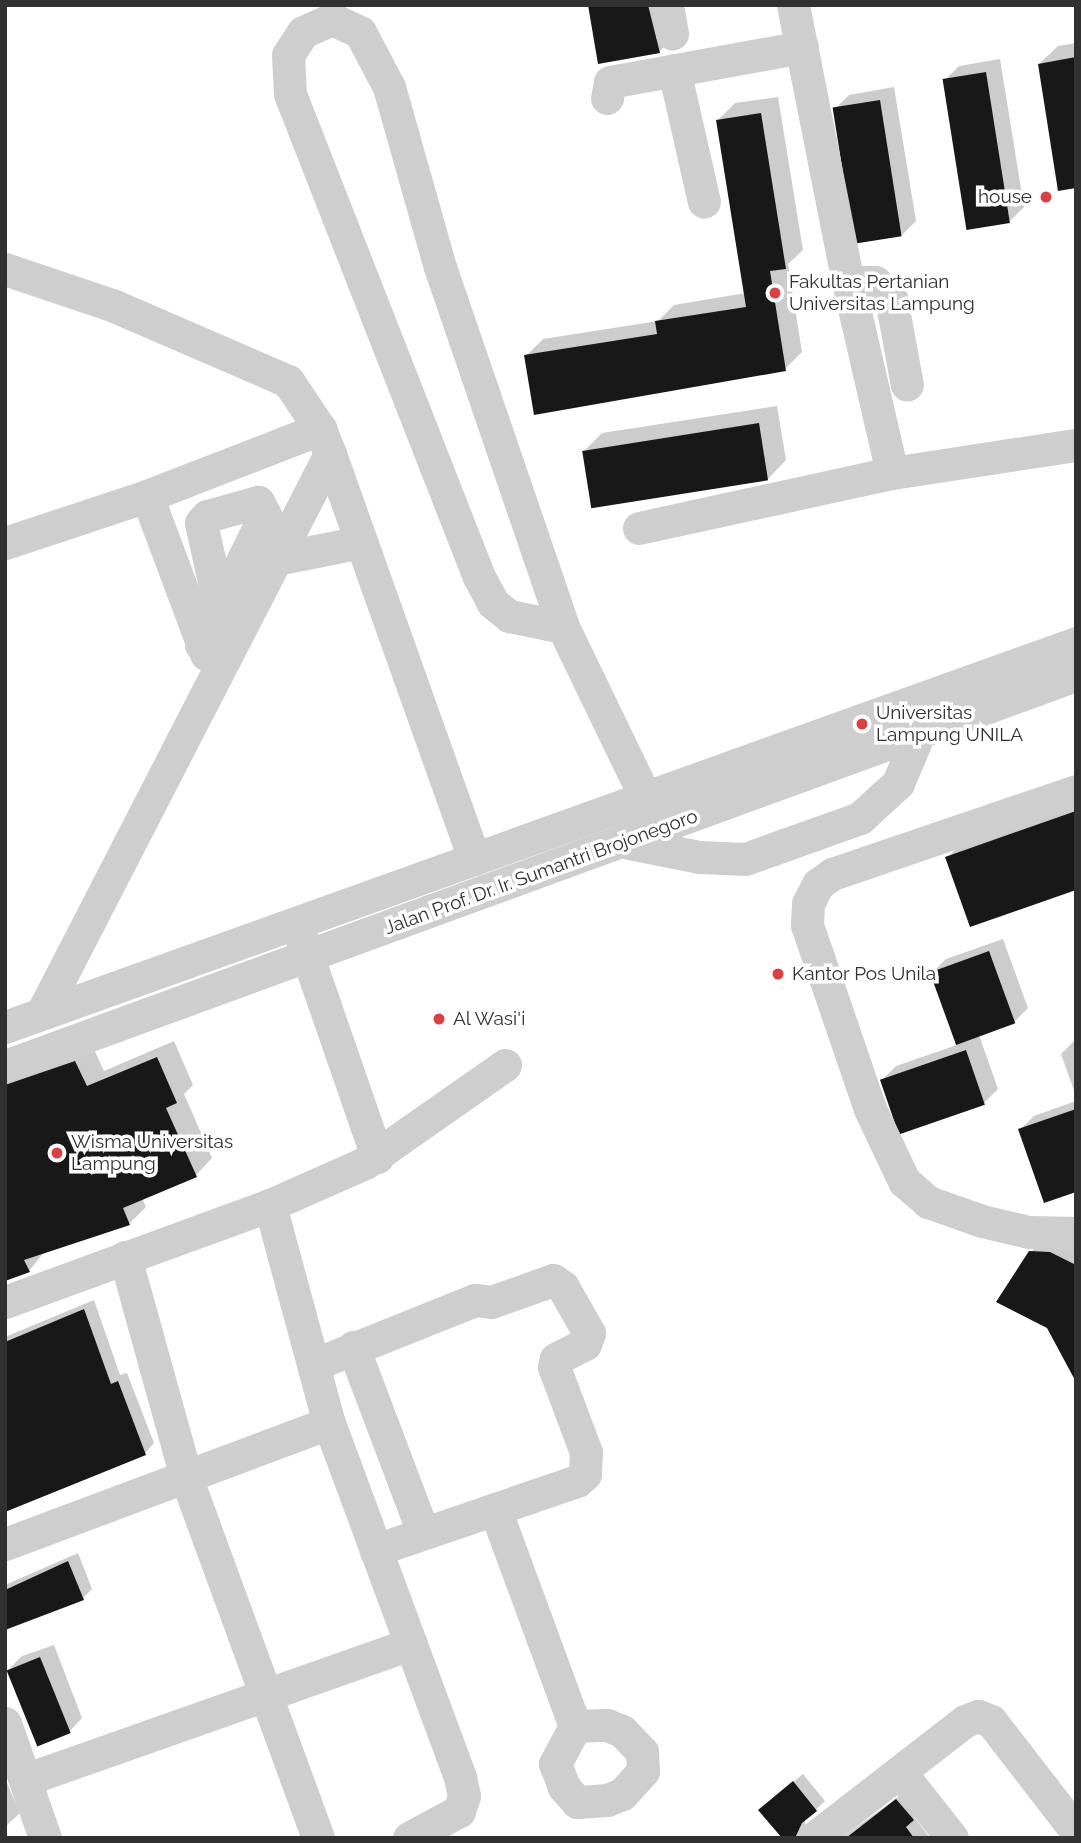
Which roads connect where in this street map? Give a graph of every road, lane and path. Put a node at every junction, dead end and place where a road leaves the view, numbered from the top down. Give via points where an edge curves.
1 (793, 5) edge
2 (802, 47) junction
3 (674, 70) junction
4 (607, 98) dead end
5 (704, 202) dead end
6 (5, 269) edge
7 (848, 282) junction
8 (907, 385) dead end
9 (325, 441) junction
10 (1076, 445) edge
11 (892, 473) junction
12 (147, 496) junction
13 (639, 528) dead end
14 (361, 542) junction
15 (5, 543) edge
16 (276, 559) junction
17 (219, 604) dead end
18 (564, 627) junction
19 (209, 659) junction
20 (1075, 670) edge
21 (904, 701) junction
22 (905, 736) junction
23 (1076, 791) edge
24 (645, 797) junction
25 (624, 842) junction
26 (474, 859) junction
27 (296, 923) junction
28 (307, 956) junction
29 (42, 1013) junction
30 (5, 1027) edge
31 (506, 1065) dead end
32 (5, 1066) edge
33 (377, 1157) junction
34 (270, 1205) junction
35 (1076, 1233) edge
36 (125, 1257) junction
37 (5, 1303) edge
38 (353, 1347) junction
39 (315, 1364) junction
40 (329, 1423) junction
41 (186, 1477) junction
42 (495, 1509) junction
43 (423, 1532) junction
44 (5, 1544) edge
45 (375, 1550) junction
46 (411, 1644) junction
47 (269, 1697) junction
48 (5, 1723) edge
49 (575, 1726) dead end
50 (900, 1772) junction
51 (27, 1779) junction
52 (1076, 1831) edge
53 (45, 1838) edge
54 (318, 1838) edge
55 (409, 1838) edge
56 (814, 1838) edge
57 (952, 1838) edge

1 - 2 street
2 - 3 street
2 - 7 street
3 - 4 street via 610,82
3 - 5 street
6 - 9 street via 112,305 288,381
7 - 8 street via 875,282 891,298
7 - 11 street
9 - 12 street
9 - 14 street
9 - 16 street
10 - 11 street
11 - 13 street
12 - 15 street
12 - 19 street
14 - 16 street
14 - 26 street
16 - 19 street
17 - 19 street
18 - 18 street via 440,267 388,87 360,32 332,19 303,32 288,55 290,94 479,577 493,604 509,616
18 - 24 street
19 - 29 street
20 - 21 street, Jalan Prof. Dr. Ir. Sumantri Brojonegoro
20 - 22 street, Jalan Prof. Dr. Ir. Sumantri Brojonegoro
21 - 22 street
21 - 24 street, Jalan Prof. Dr. Ir. Sumantri Brojonegoro
22 - 25 street, Jalan Prof. Dr. Ir. Sumantri Brojonegoro
22 - 25 street via 898,783 860,818 745,859 699,857
23 - 35 street via 832,874 818,884 808,904 807,925 870,1109 904,1181 928,1202 982,1221 1029,1232
24 - 26 street, Jalan Prof. Dr. Ir. Sumantri Brojonegoro
25 - 28 street, Jalan Prof. Dr. Ir. Sumantri Brojonegoro
26 - 27 street, Jalan Prof. Dr. Ir. Sumantri Brojonegoro
27 - 28 street
27 - 29 street, Jalan Prof. Dr. Ir. Sumantri Brojonegoro
28 - 32 street, Jalan Prof. Dr. Ir. Sumantri Brojonegoro
28 - 33 street
29 - 30 street, Jalan Prof. Dr. Ir. Sumantri Brojonegoro
31 - 33 street
33 - 34 street
34 - 36 street
34 - 39 street
36 - 37 street
36 - 41 street
38 - 39 street
38 - 42 street via 475,1300 491,1302 553,1280 563,1287 589,1333 586,1344 556,1359 554,1367 586,1452 585,1474 577,1482
38 - 43 street
39 - 40 street
40 - 41 street
40 - 45 street
41 - 44 street
41 - 47 street
42 - 43 street
42 - 49 street
43 - 45 street
45 - 46 street
46 - 47 street
46 - 55 street via 464,1796 459,1811
47 - 51 street
47 - 54 street
48 - 51 street
50 - 52 street via 965,1721 978,1716 991,1721
50 - 56 street
50 - 57 street
51 - 53 street

